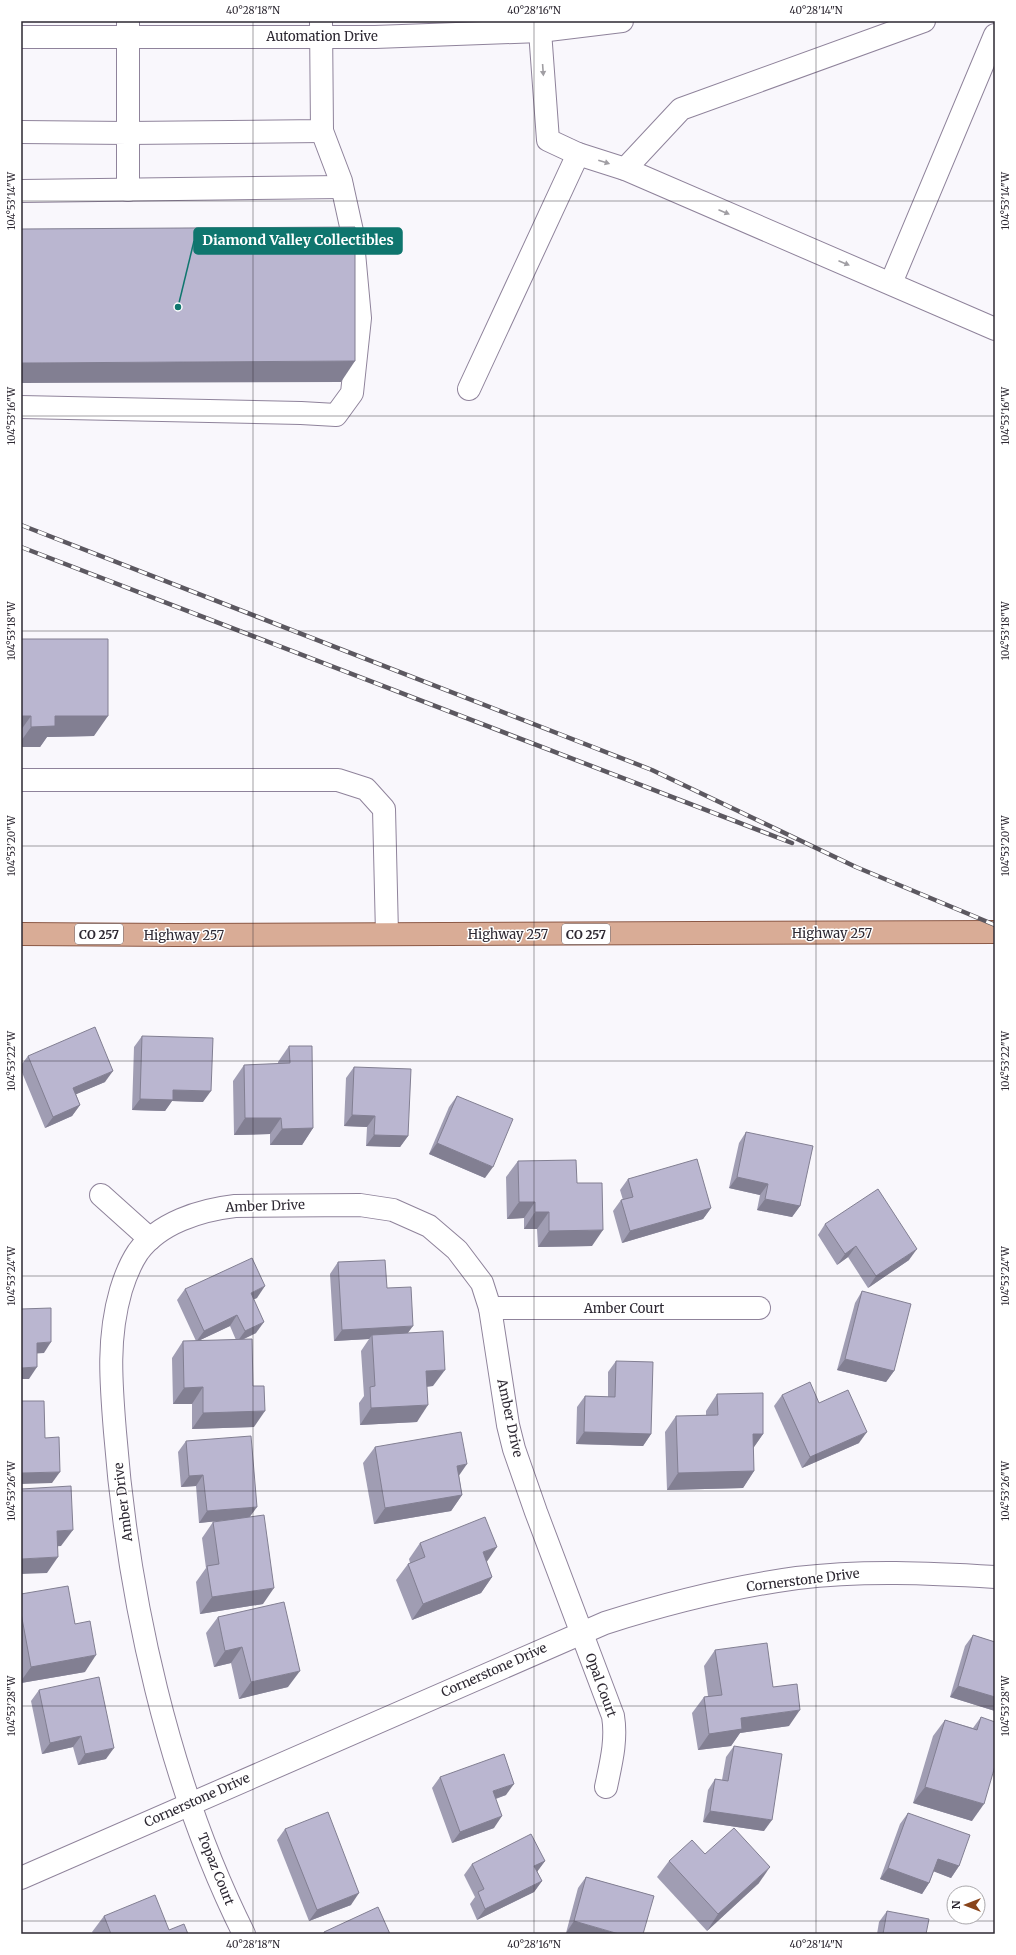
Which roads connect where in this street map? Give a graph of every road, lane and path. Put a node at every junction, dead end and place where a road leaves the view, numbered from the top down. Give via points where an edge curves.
1 (622, 21) edge
2 (924, 21) edge
3 (128, 29) edge
4 (321, 29) edge
5 (540, 31) junction
6 (995, 35) edge
7 (21, 37) edge
8 (322, 131) junction
9 (21, 132) edge
10 (128, 133) junction
11 (578, 154) junction
12 (625, 169) junction
13 (342, 187) junction
14 (128, 190) junction
15 (21, 191) edge
16 (891, 282) junction
17 (995, 329) edge
18 (469, 389) dead end
19 (21, 407) edge
20 (21, 780) edge
21 (995, 932) edge
22 (21, 934) edge
23 (387, 934) junction
24 (101, 1195) dead end
25 (150, 1239) junction
26 (490, 1308) junction
27 (759, 1308) dead end
28 (995, 1577) edge
29 (581, 1632) junction
30 (606, 1787) dead end
31 (190, 1804) junction
32 (21, 1878) edge
33 (244, 1934) edge

1 - 5 street, Automation Drive
2 - 12 street via 681,109
3 - 4 street, Automation Drive
3 - 7 street, Automation Drive
3 - 10 street
4 - 5 street, Automation Drive via 375,37
4 - 8 street
5 -> 11 street via 548,140
6 - 16 street
8 - 10 street
8 - 13 street
9 - 10 street
10 - 14 street
11 -> 12 street
11 - 18 street
12 -> 16 street
13 - 14 street
13 - 19 street via 352,231 360,318 352,393 336,415
14 - 15 street
16 - 17 street
20 - 23 street via 338,780 366,788 384,809
21 - 23 main road, Highway 257 / CO 257
22 - 23 main road, Highway 257 / CO 257
24 - 25 street
25 - 26 street, Amber Drive via 184,1217 229,1207 360,1205 393,1210 429,1226 457,1250 482,1282
25 - 31 street, Amber Drive via 137,1253 126,1274 114,1313 111,1341 112,1384 127,1540 148,1652
26 - 27 street, Amber Court
26 - 29 street, Amber Drive via 514,1449
28 - 29 street, Cornerstone Drive via 926,1572 859,1573 798,1578 727,1590 663,1605
29 - 30 street, Opal Court via 613,1716 614,1747
29 - 31 street, Cornerstone Drive
31 - 32 street, Cornerstone Drive
31 - 33 street, Topaz Court

